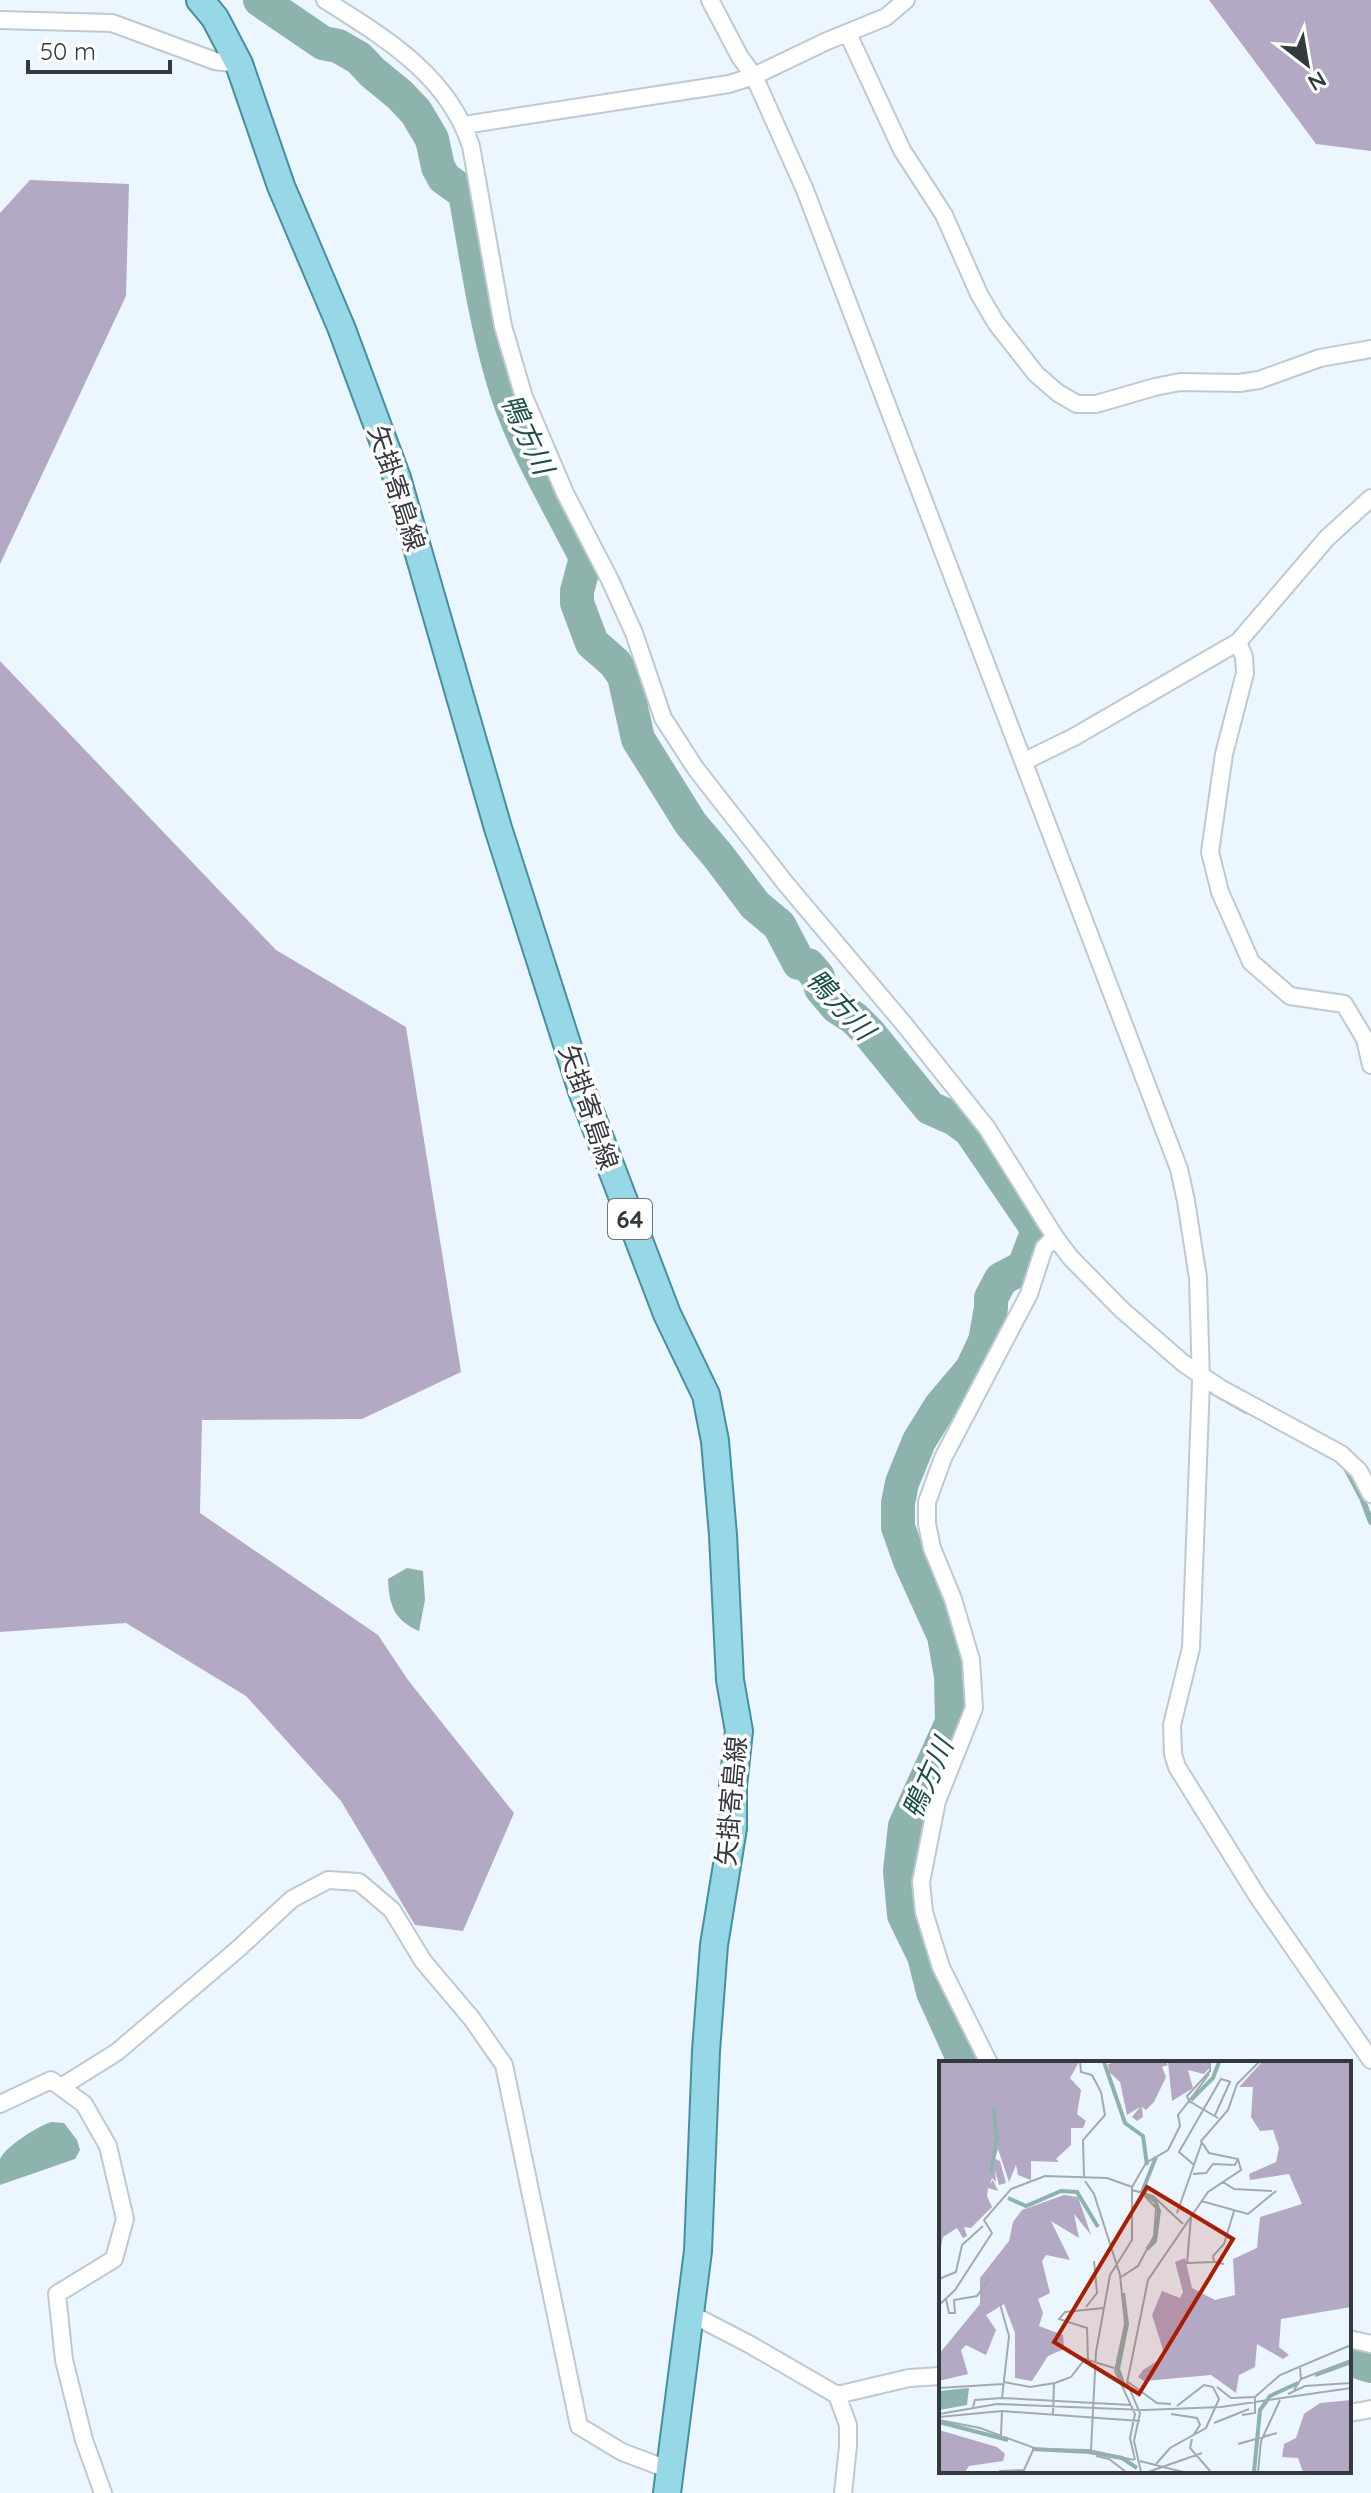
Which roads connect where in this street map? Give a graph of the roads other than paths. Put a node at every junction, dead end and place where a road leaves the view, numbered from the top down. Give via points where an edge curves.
1 (325, 0) edge
2 (710, 0) edge
3 (906, 0) edge
4 (206, 1) edge
5 (0, 20) edge
6 (848, 34) junction
7 (239, 64) junction
8 (754, 76) junction
9 (464, 125) junction
10 (1371, 349) edge
11 (1371, 498) edge
12 (1238, 642) junction
13 (1025, 761) junction
14 (1371, 1065) edge
15 (1050, 1242) junction
16 (1201, 1384) junction
17 (1371, 1494) edge
18 (1371, 2060) edge
19 (988, 2061) edge
20 (61, 2087) junction
21 (0, 2104) edge
22 (691, 2314) junction
23 (1351, 2339) edge
24 (1371, 2344) edge
25 (939, 2376) edge
26 (837, 2395) junction
27 (1371, 2409) edge
28 (1351, 2413) edge
29 (668, 2482) edge
30 (103, 2493) edge
31 (843, 2493) edge

1 - 9 street via 391,42 428,74
2 - 8 street
3 - 6 street via 886,17
4 - 7 main road, 矢掛寄島線 / 64
5 - 7 street via 112,23 215,61
6 - 8 street
6 - 10 street via 902,150 944,215 984,304 1036,374 1058,393 1077,404 1096,404 1180,382 1259,380 1320,358
7 - 22 main road, 矢掛寄島線 / 64 via 281,186 397,478 498,828 582,1091 667,1314 706,1395 715,1441 730,1680 739,1731 733,1828 714,1945
8 - 9 street
8 - 13 street via 817,220
9 - 15 street via 503,326 524,397 634,633 663,718 786,884 987,1128
11 - 12 street via 1327,538
12 - 13 street
12 - 14 street via 1245,673 1224,754 1210,852 1220,892 1251,962 1290,996 1344,1004 1365,1039
13 - 16 street via 1179,1169 1198,1278
15 - 16 street
15 - 19 street via 1029,1294 943,1458 927,1502 932,1548 971,1660 974,1708 937,1801 921,1882 924,1912 941,1967
16 - 17 street via 1341,1454 1359,1471
16 - 18 street via 1191,1648 1172,1725 1173,1754 1258,1897
20 - 21 street via 51,2080
20 - 29 street via 117,2052 292,1899 328,1880 359,1882 392,1910 423,1961 504,2065 579,2426
20 - 30 street via 84,2104 108,2146 125,2219 114,2259 57,2294 64,2360
22 - 26 street
22 - 29 main road, 矢掛寄島線 / 64
23 - 24 street
25 - 26 street
26 - 31 street via 848,2425
27 - 28 street

